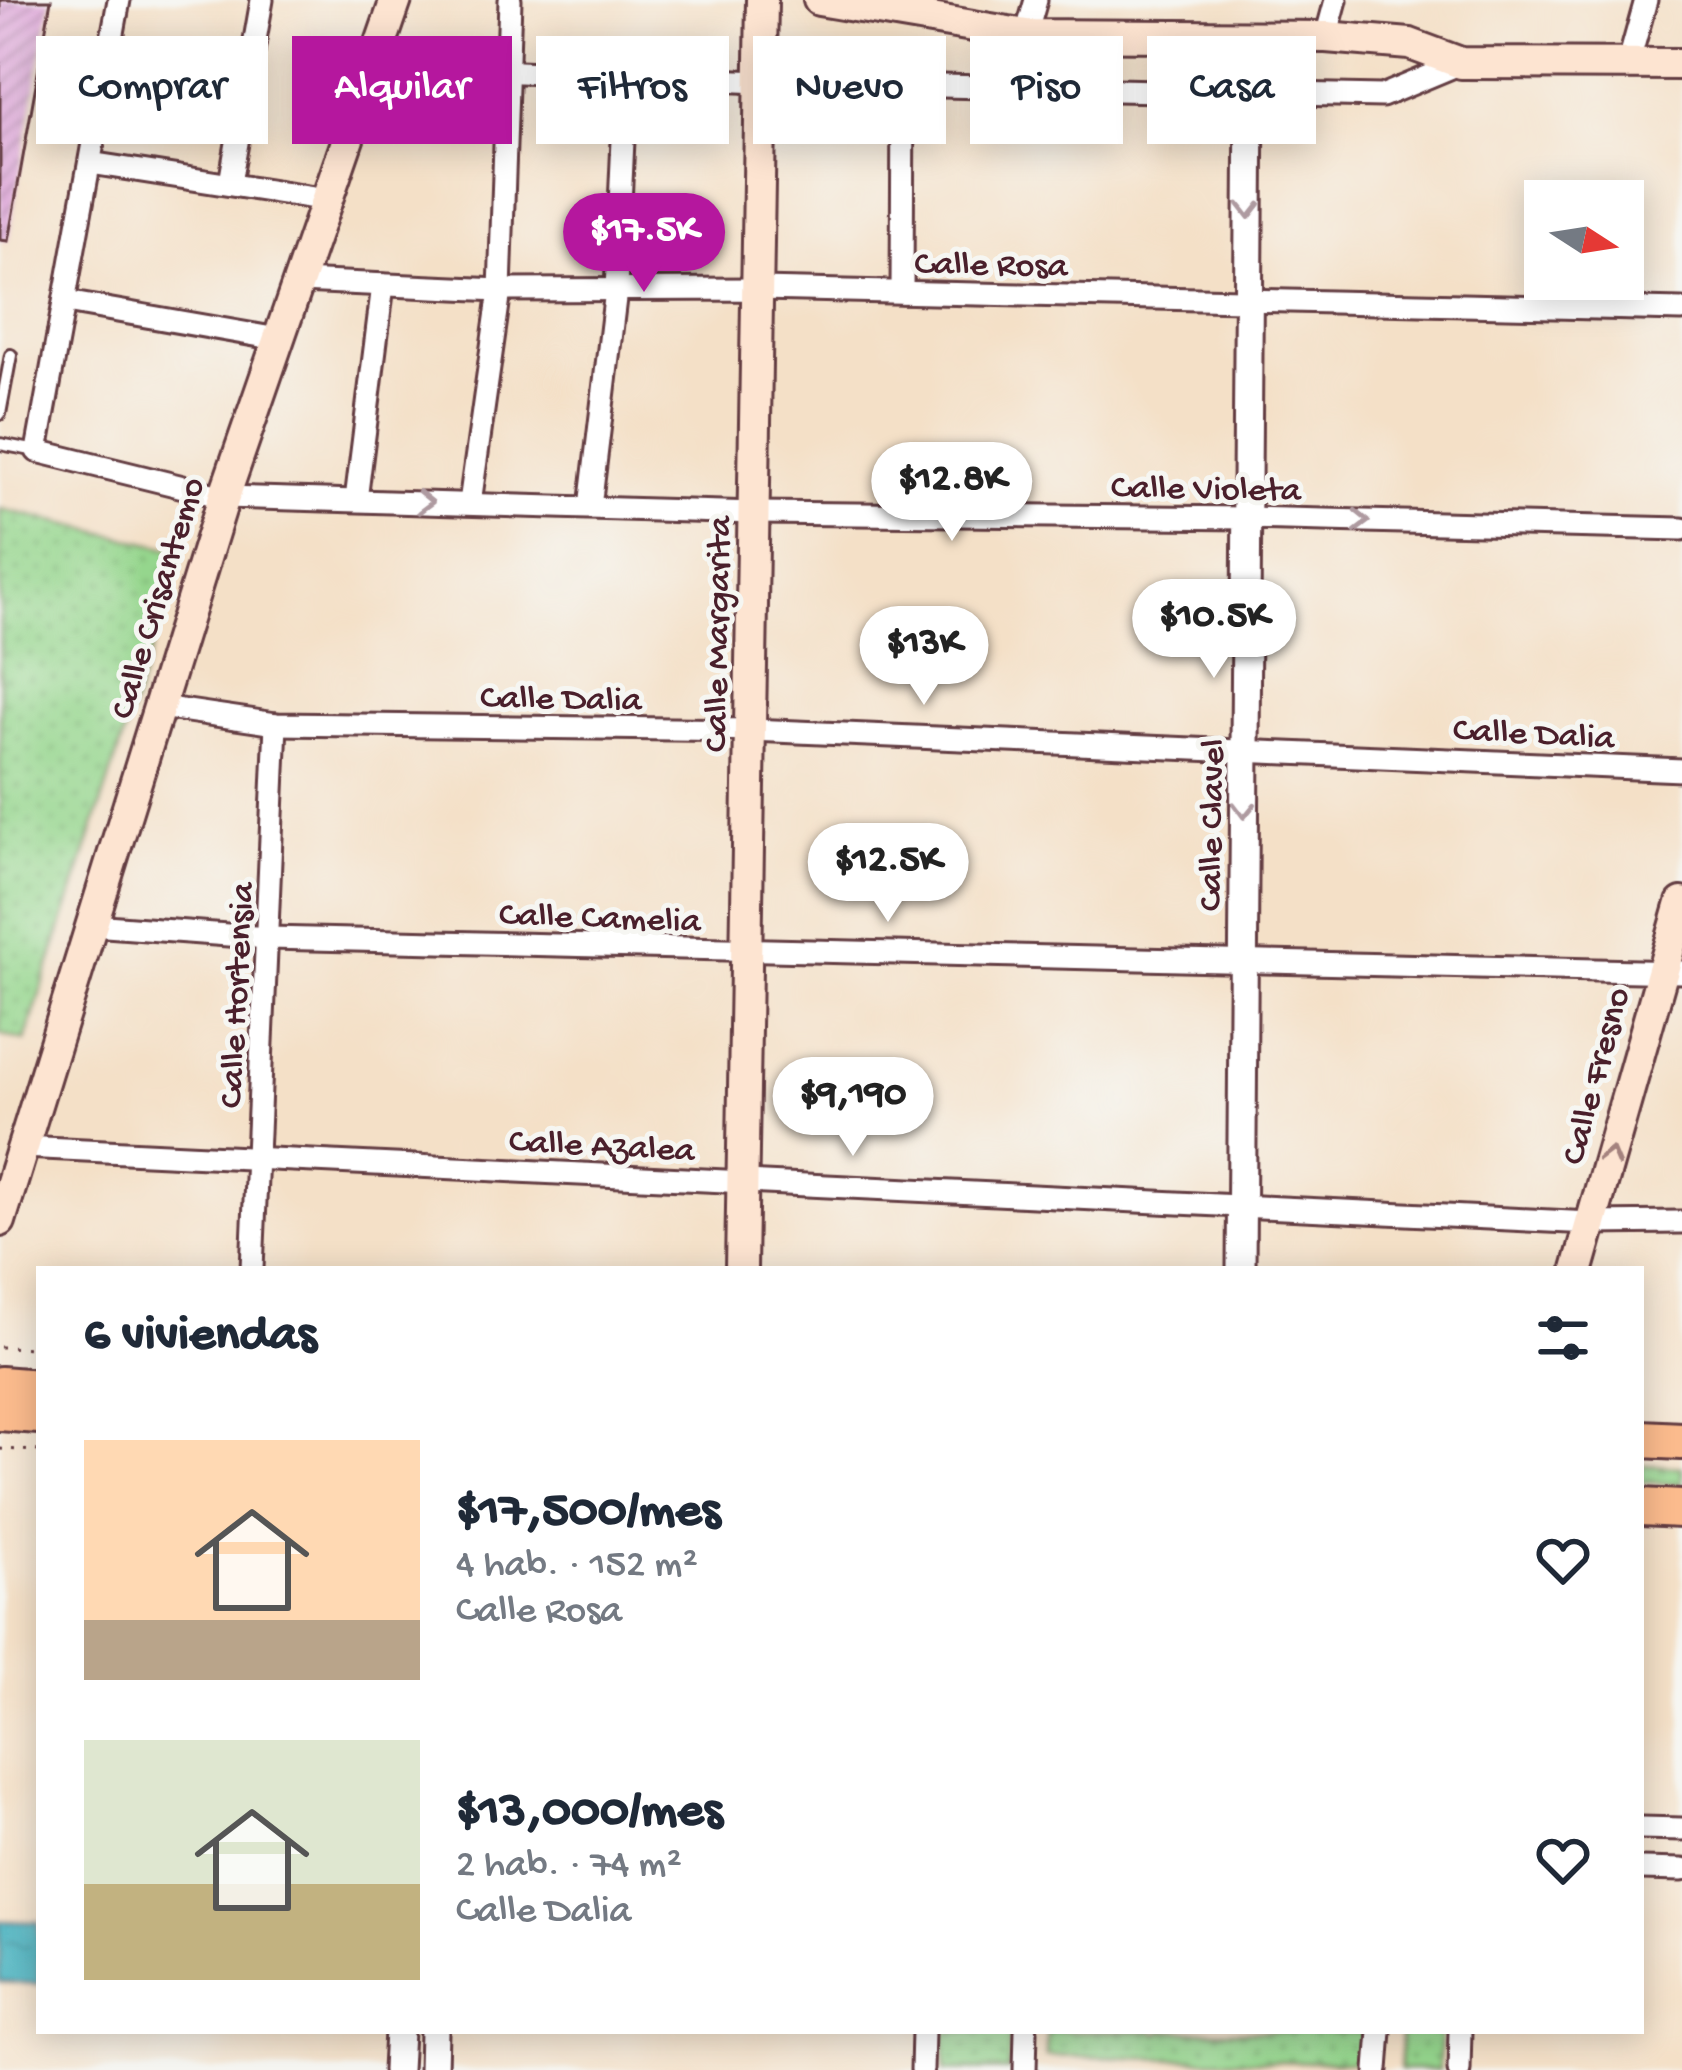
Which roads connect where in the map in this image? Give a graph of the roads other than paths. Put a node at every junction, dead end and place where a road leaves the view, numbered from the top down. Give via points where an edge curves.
1 (119, 0) edge
2 (262, 0) edge
3 (395, 0) edge
4 (510, 0) edge
5 (762, 0) edge
6 (819, 0) edge
7 (1036, 0) edge
8 (1336, 0) edge
9 (1646, 0) edge
10 (1026, 35) junction
11 (384, 36) edge
12 (510, 36) edge
13 (762, 36) edge
14 (1326, 38) junction
15 (1461, 63) junction
16 (1682, 64) edge
17 (1628, 65) junction
18 (946, 86) edge
19 (1147, 91) edge
20 (1316, 94) edge
21 (347, 144) edge
22 (506, 144) edge
23 (623, 144) edge
24 (761, 144) edge
25 (903, 144) edge
26 (1250, 144) edge
27 (90, 163) junction
28 (230, 183) junction
29 (327, 200) junction
30 (299, 280) junction
31 (383, 285) junction
32 (760, 289) junction
33 (500, 290) junction
34 (616, 290) junction
35 (902, 292) junction
36 (1248, 298) junction
37 (66, 302) junction
38 (1682, 310) edge
39 (278, 339) junction
40 (11, 355) dead end
41 (0, 414) edge
42 (0, 444) edge
43 (37, 451) junction
44 (224, 497) junction
45 (356, 500) junction
46 (470, 503) junction
47 (590, 507) junction
48 (755, 513) junction
49 (1246, 518) junction
50 (1682, 530) edge
51 (160, 707) junction
52 (276, 724) junction
53 (751, 730) junction
54 (1245, 750) junction
55 (1682, 770) edge
56 (1682, 903) edge
57 (92, 925) junction
58 (269, 938) junction
59 (746, 952) junction
60 (1242, 959) junction
61 (1671, 971) edge
62 (23, 1147) junction
63 (258, 1159) junction
64 (743, 1182) junction
65 (1242, 1206) junction
66 (0, 1221) edge
67 (1591, 1222) junction
68 (1682, 1222) edge
69 (252, 1266) edge
70 (741, 1266) edge
71 (1241, 1266) edge
72 (1579, 1266) edge
73 (1644, 1439) edge
74 (1682, 1441) edge
75 (1644, 1507) edge
76 (1682, 1509) edge
77 (1644, 1828) edge
78 (1682, 1829) edge
79 (1644, 1869) edge
80 (1682, 1870) edge
81 (399, 2034) edge
82 (434, 2034) edge
83 (923, 2034) edge
84 (1026, 2034) edge
85 (1380, 2034) edge
86 (1460, 2034) edge
87 (397, 2070) edge
88 (433, 2070) edge
89 (922, 2070) edge
90 (1025, 2070) edge
91 (1377, 2070) edge
92 (1459, 2070) edge

1 - 27 street
2 - 28 street
3 - 11 main road, Calle Crisantemo
4 - 12 street
5 - 13 main road, Calle Margarita
6 - 10 main road
7 - 10 street
8 - 14 street
9 - 17 street
10 - 14 main road
14 - 15 main road via 1410,44
15 - 17 main road
15 - 20 street via 1382,96
16 - 17 main road
18 - 19 street
21 - 29 main road, Calle Crisantemo
22 - 33 street
23 - 34 street
24 - 32 main road, Calle Margarita
25 - 35 street
26 -> 36 street, Calle Clavel
27 - 28 street
27 - 37 street
28 - 29 street
29 - 30 main road, Calle Crisantemo
30 - 31 street, Calle Rosa
30 - 39 main road, Calle Crisantemo
31 - 33 street, Calle Rosa
31 - 45 street
32 - 34 street, Calle Rosa
32 - 35 street, Calle Rosa
32 - 48 main road, Calle Margarita
33 - 34 street, Calle Rosa
33 - 46 street
34 - 47 street
35 - 36 street, Calle Rosa
36 - 38 street, Calle Rosa
36 - 49 street, Calle Clavel
37 - 39 street
37 - 43 street
39 - 44 main road, Calle Crisantemo
40 - 41 lane
42 - 43 lane
43 - 44 street, Calle Violeta
44 - 45 street, Calle Violeta
44 - 51 main road, Calle Crisantemo
45 -> 46 street, Calle Violeta
46 - 47 street, Calle Violeta
47 - 48 street, Calle Violeta
48 - 49 street, Calle Violeta
48 - 53 main road, Calle Margarita
49 -> 50 street, Calle Violeta
49 - 54 street, Calle Clavel
51 - 52 street, Calle Dalia
51 - 57 main road, Calle Crisantemo
52 - 53 street, Calle Dalia
52 - 58 street, Calle Hortensia
53 - 54 street, Calle Dalia
53 - 59 main road, Calle Margarita
54 - 55 street, Calle Dalia
54 -> 60 street, Calle Clavel
56 - 61 main road, Calle Fresno
57 - 58 street, Calle Camelia
57 - 62 main road, Calle Crisantemo
58 - 59 street, Calle Camelia
58 - 63 street, Calle Hortensia
59 - 60 street, Calle Camelia
59 - 64 main road, Calle Margarita
60 - 61 street, Calle Camelia
60 - 65 street, Calle Clavel
67 -> 61 main road, Calle Fresno
62 - 63 street, Calle Azalea
62 - 66 main road, Calle Crisantemo
63 - 64 street, Calle Azalea
63 - 69 street, Calle Hortensia
64 - 65 street, Calle Azalea
64 - 70 main road, Calle Margarita
65 - 67 street, Calle Azalea
65 - 71 street, Calle Clavel
67 - 68 street, Calle Azalea
67 - 72 main road, Calle Fresno
73 - 74 main road
75 - 76 main road
77 - 78 street
79 - 80 street
81 - 87 street
82 - 88 street
83 - 89 street
84 - 90 street
85 - 91 street
86 - 92 street

